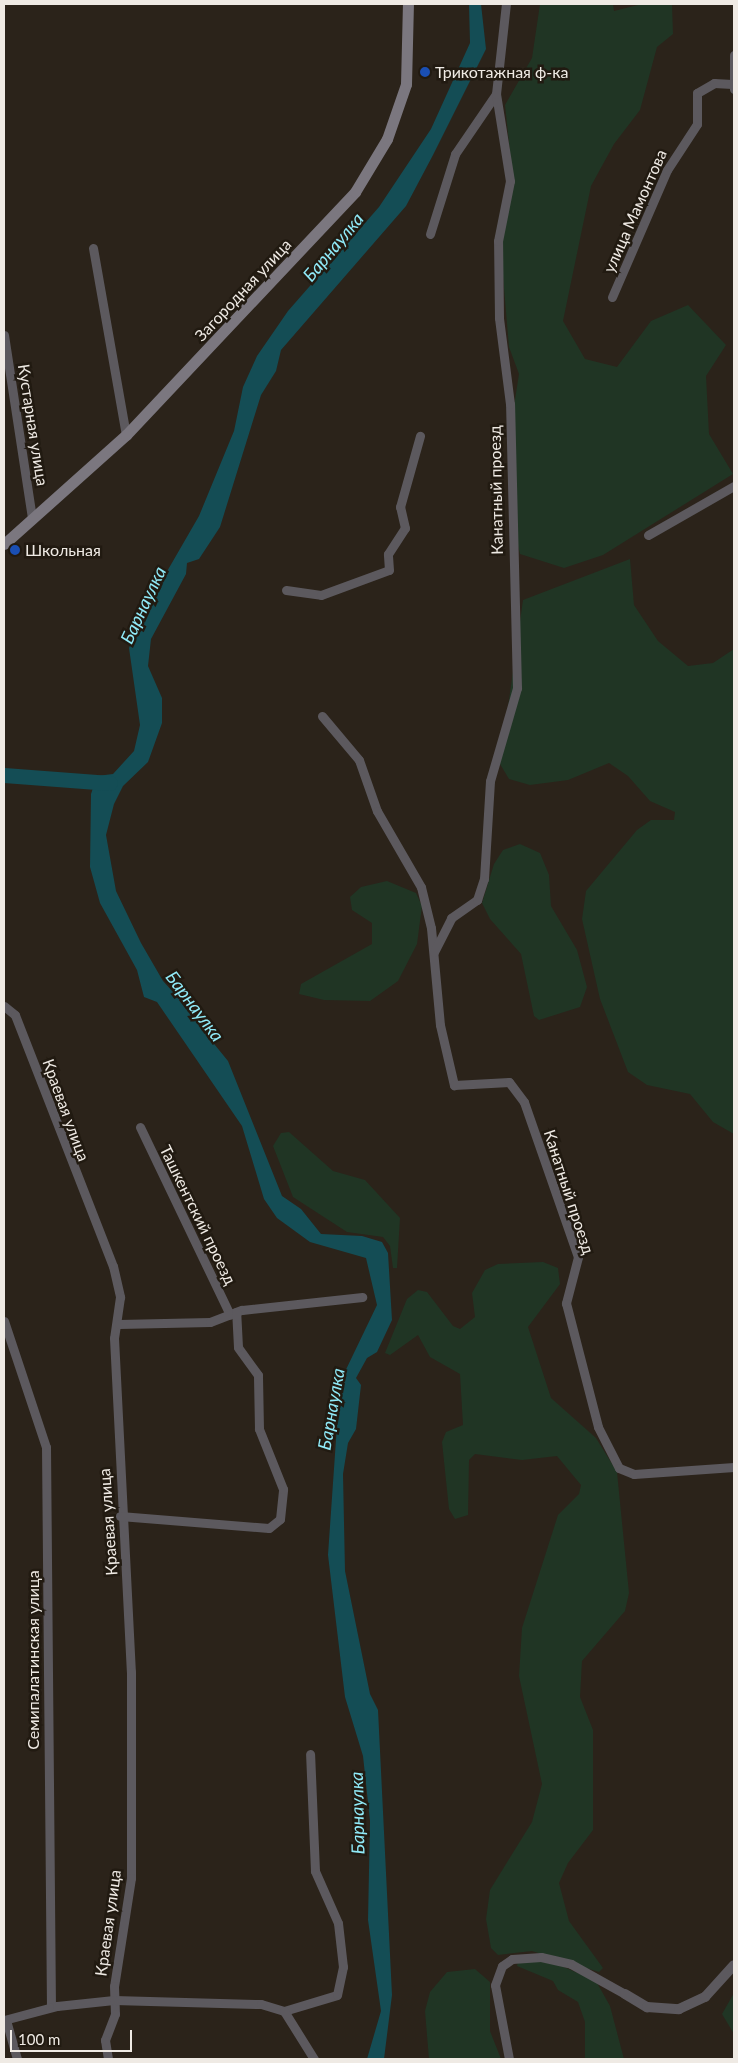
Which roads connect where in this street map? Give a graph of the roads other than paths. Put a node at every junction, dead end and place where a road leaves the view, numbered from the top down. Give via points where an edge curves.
1 (408, 4) edge
2 (506, 4) edge
3 (734, 55) edge
4 (733, 86) edge
5 (496, 94) junction
6 (430, 234) dead end
7 (94, 248) dead end
8 (612, 297) dead end
9 (4, 335) edge
10 (126, 435) junction
11 (420, 436) dead end
12 (734, 486) edge
13 (32, 518) junction
14 (648, 535) dead end
15 (4, 544) edge
16 (286, 590) dead end
17 (322, 716) dead end
18 (433, 954) junction
19 (4, 1006) edge
20 (140, 1127) dead end
21 (362, 1297) dead end
22 (233, 1313) junction
23 (4, 1321) edge
24 (119, 1324) junction
25 (734, 1467) edge
26 (120, 1516) junction
27 (310, 1754) dead end
28 (734, 1965) edge
29 (625, 1994) joint
30 (114, 2000) junction
31 (51, 2007) junction
32 (284, 2011) junction
33 (5, 2020) edge
34 (17, 2059) edge
35 (108, 2059) edge
36 (314, 2059) edge
37 (509, 2059) edge

1 - 10 main road, Загородная улица via 406,84 372,168 303,250
2 - 5 street, Канатный проезд
3 - 4 street, улица Мамонтова
4 - 8 street, улица Мамонтова via 714,83 697,93 697,124 667,170
5 - 6 street via 455,154
5 - 18 street, Канатный проезд via 510,181 498,241 499,318 510,404 517,688 490,782 484,879 472,905 451,918
7 - 10 street
9 - 13 street, Кустарная улица
10 - 13 main road, Загородная улица
11 - 16 street via 400,506 405,528 388,554 389,570 321,595
12 - 14 street
13 - 15 main road, Загородная улица
17 - 18 street, Канатный проезд via 359,760 377,812 421,887
18 - 25 street, Канатный проезд via 440,1025 454,1085 508,1082 524,1102 578,1257 566,1303 598,1427 619,1468 634,1474
19 - 24 street, Краевая улица via 15,1015 113,1266 120,1296
20 - 22 street, Ташкентский проезд
21 - 22 street
22 - 24 street via 210,1322
22 - 26 street, Ташкентский проезд via 238,1347 258,1375 258,1428 283,1489 280,1519 273,1528
23 - 31 street, Семипалатинская улица via 46,1447
24 - 26 street, Краевая улица via 114,1338
26 - 30 street, Краевая улица via 131,1672 131,1878
27 - 32 street via 315,1871 338,1923 344,1967 337,1995
28 - 29 street via 705,1997 679,2009 647,2007
29 - 37 street via 571,1964 540,1957 512,1959 502,1966 495,1985
30 - 31 street
30 - 32 street via 261,2004
30 - 35 street, Краевая улица via 115,2014 104,2044
31 - 33 street
32 - 36 street
33 - 34 street

